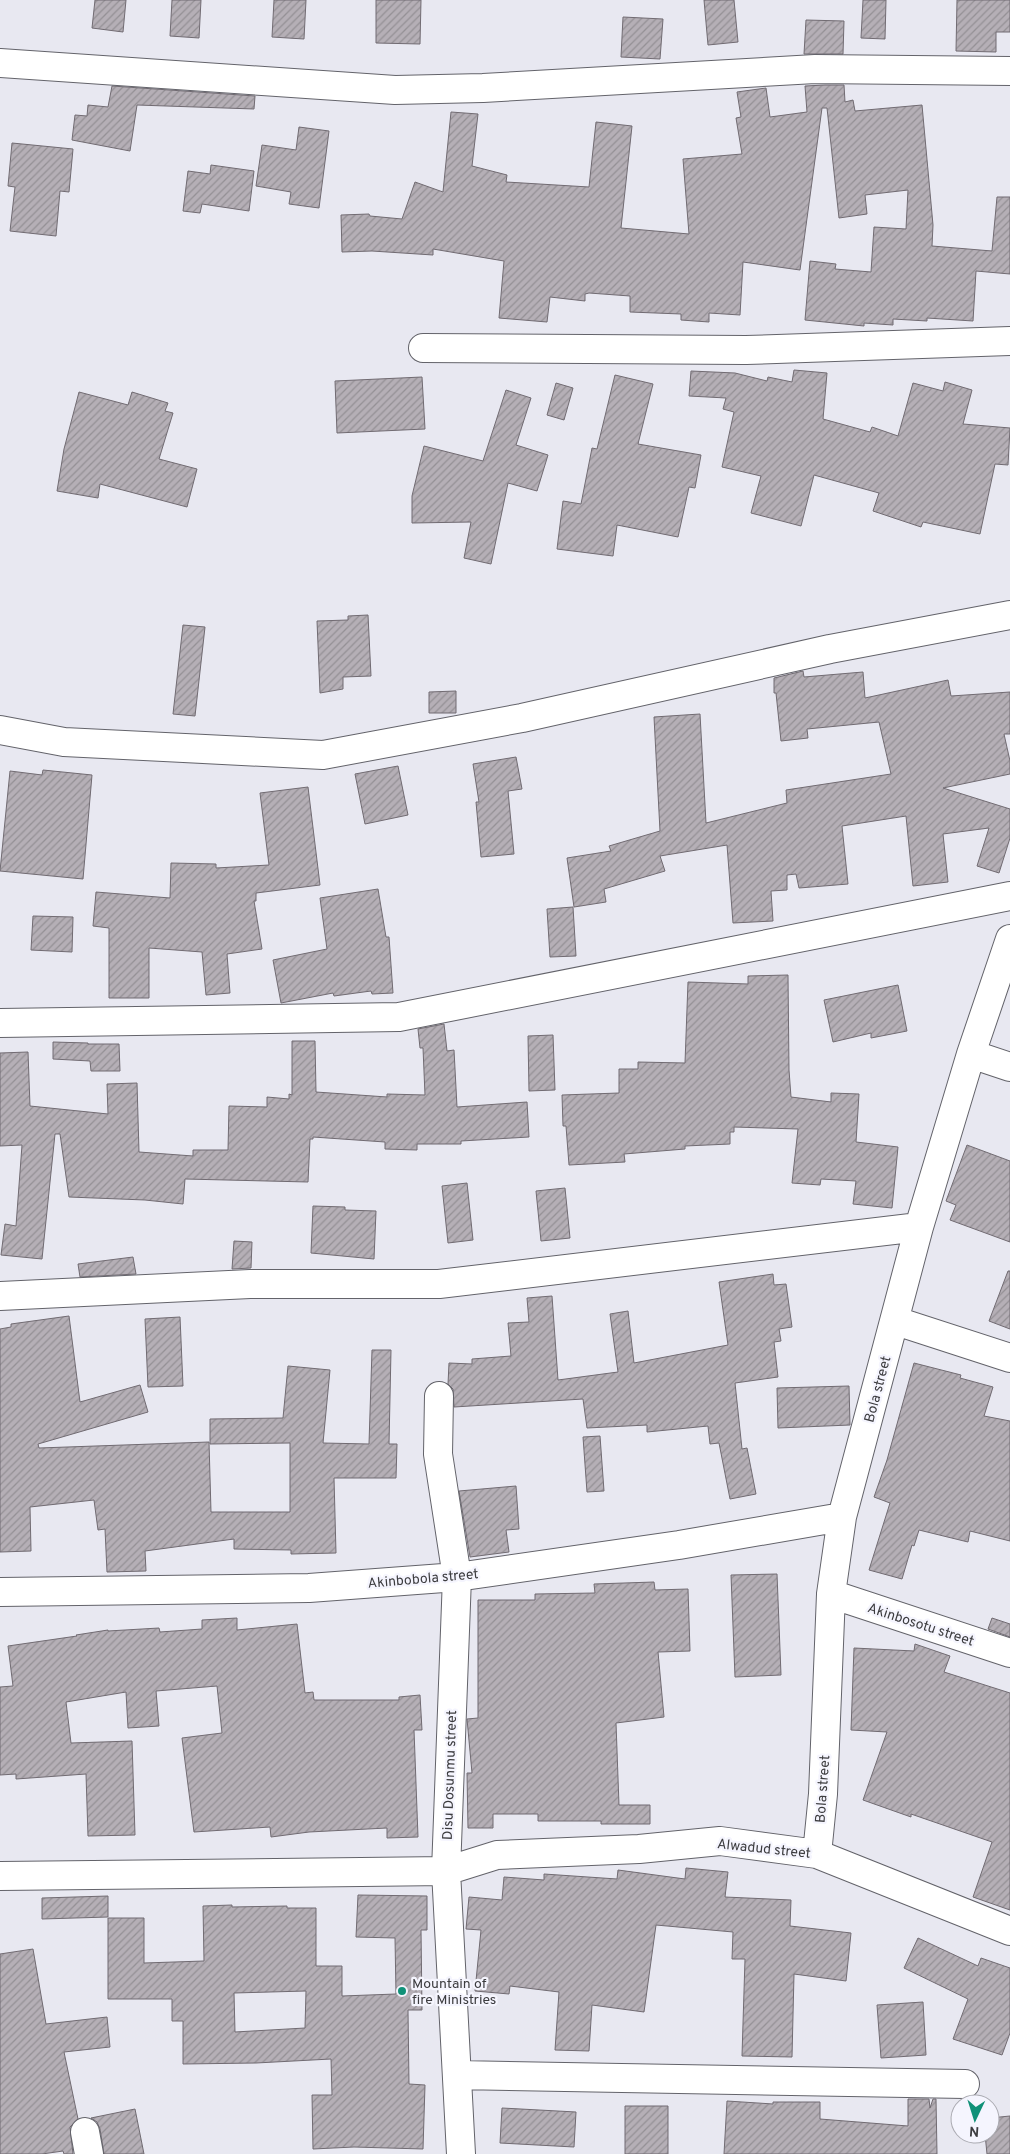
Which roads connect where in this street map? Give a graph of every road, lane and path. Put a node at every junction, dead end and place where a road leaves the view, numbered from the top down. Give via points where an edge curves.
1 (0, 63) edge
2 (1010, 71) edge
3 (1010, 341) edge
4 (423, 348) dead end
5 (1010, 615) edge
6 (0, 730) edge
7 (1010, 896) edge
8 (1010, 938) edge
9 (0, 1022) edge
10 (971, 1054) junction
11 (1010, 1067) edge
12 (919, 1228) junction
13 (0, 1296) edge
14 (896, 1321) junction
15 (1010, 1358) edge
16 (439, 1396) dead end
17 (842, 1517) junction
18 (457, 1577) junction
19 (0, 1592) edge
20 (831, 1594) junction
21 (1010, 1653) edge
22 (817, 1854) junction
23 (446, 1871) junction
24 (0, 1876) edge
25 (1010, 1931) edge
26 (457, 2075) junction
27 (965, 2084) dead end
28 (461, 2154) edge

1 - 2 street via 395,90 814,69
3 - 4 street via 746,350
5 - 6 street via 830,649 522,718 323,755 64,742
7 - 9 street via 399,1017
8 - 10 street, Bola street
10 - 11 street
10 - 12 street, Bola street
12 - 13 street via 439,1284 250,1284
12 - 14 street, Bola street
14 - 15 street
14 - 17 street, Bola street
16 - 18 street, Disu Dosunmu street via 438,1454
17 - 18 street, Akinbobola street via 669,1547
17 - 20 street, Bola street
18 - 19 street, Akinbobola street via 309,1588
18 - 23 street, Disu Dosunmu street
20 - 21 street, Akinbosotu street
20 - 22 street, Bola street via 823,1794
22 - 23 street, Alwadud street via 720,1841 497,1855
22 - 25 street, Alwadud street
23 - 24 street, Alwadud street
23 - 26 street, Disu Dosunmu street
26 - 27 street
26 - 28 street, Disu Dosunmu street

